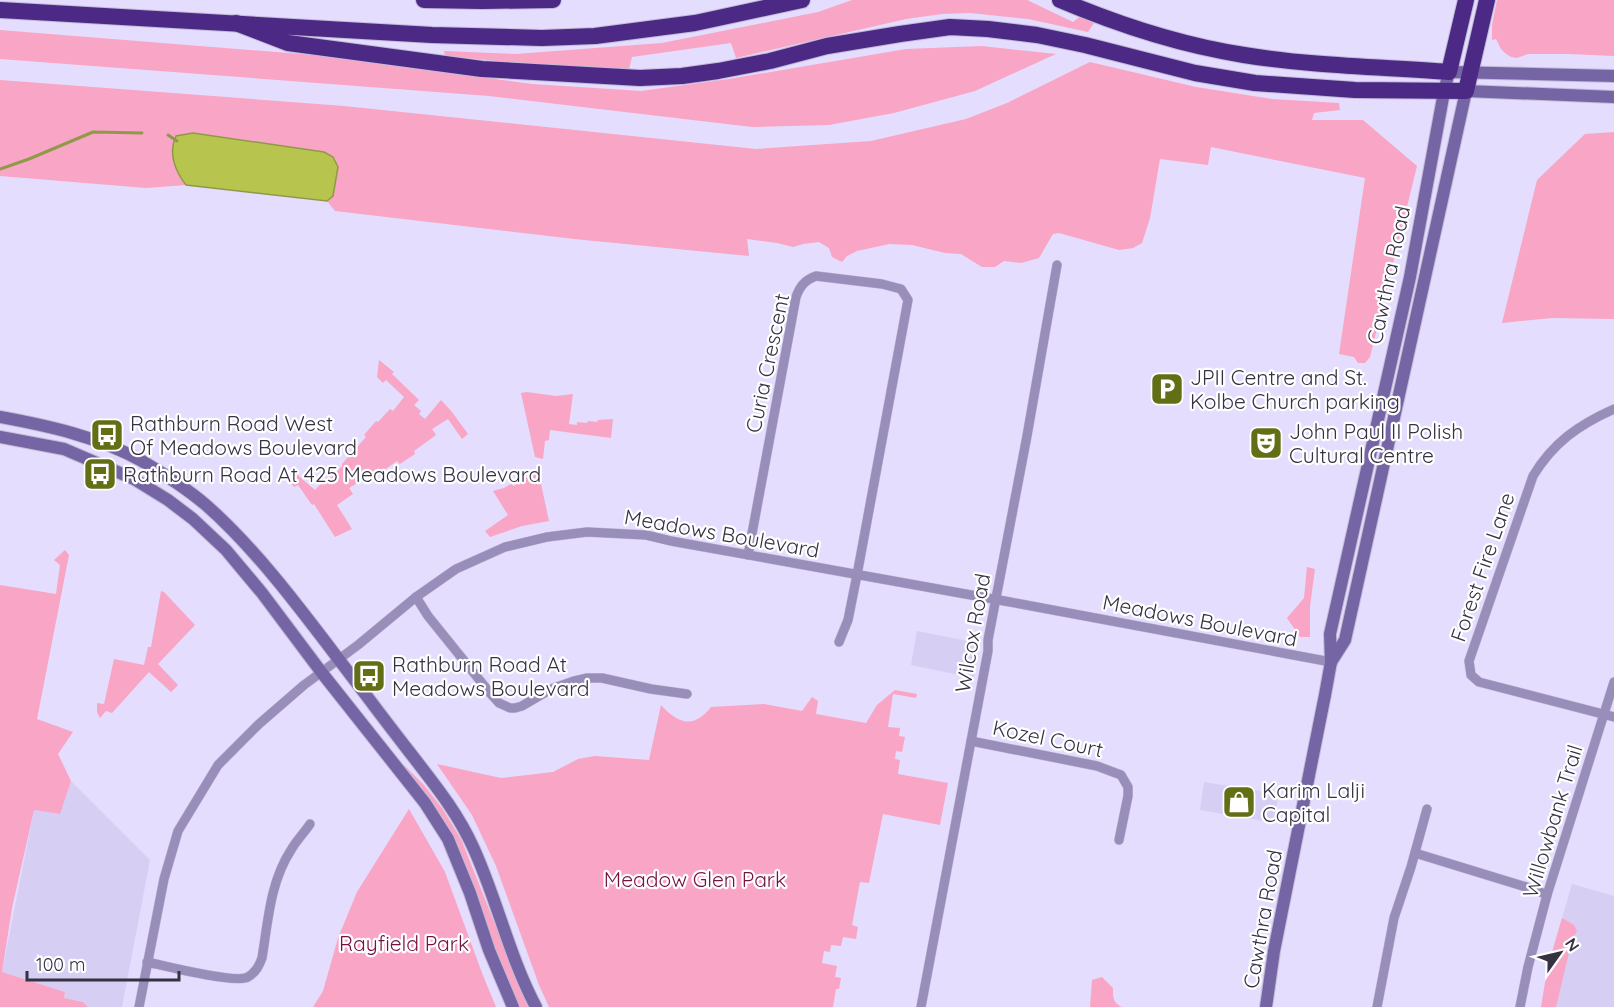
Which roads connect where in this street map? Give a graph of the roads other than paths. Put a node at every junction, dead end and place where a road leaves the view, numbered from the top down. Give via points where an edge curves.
1 (424, 0) edge
2 (553, 0) edge
3 (802, 0) edge
4 (1060, 0) edge
5 (1466, 1) edge
6 (1487, 1) edge
7 (0, 10) edge
8 (236, 23) junction
9 (1449, 72) junction
10 (1470, 72) junction
11 (1614, 76) edge
12 (1466, 91) junction
13 (1444, 92) junction
14 (1614, 97) edge
15 (1057, 265) dead end
16 (1614, 409) edge
17 (0, 417) edge
18 (0, 437) edge
19 (748, 555) junction
20 (857, 574) junction
21 (416, 597) junction
22 (996, 600) junction
23 (839, 642) dead end
24 (338, 660) junction
25 (1330, 662) junction
26 (322, 673) junction
27 (1614, 682) edge
28 (687, 693) dead end
29 (1603, 714) junction
30 (1614, 717) edge
31 (971, 741) junction
32 (1427, 809) dead end
33 (310, 824) dead end
34 (1119, 840) dead end
35 (1415, 853) junction
36 (1547, 895) junction
37 (147, 962) junction
38 (535, 1006) edge
39 (139, 1007) edge
40 (513, 1007) edge
41 (921, 1007) edge
42 (1266, 1007) edge
43 (1377, 1007) edge
44 (1520, 1007) edge

1 - 2 highway
3 - 8 highway via 695,23 595,36 486,38
4 - 9 highway via 1164,38 1245,56
5 - 9 highway
6 - 10 highway
7 - 8 highway
8 - 13 highway via 288,43 482,69 640,78 718,71 900,34 950,27 988,29 1037,35 1195,73 1255,83
9 - 10 main road
9 - 13 main road, Cawthra Road
10 - 11 main road
10 - 12 highway
12 - 13 highway
12 - 14 main road
12 - 25 main road, Cawthra Road via 1345,639
13 - 25 main road, Cawthra Road via 1410,277 1330,634
15 - 22 street, Wilcox Road
16 - 29 street, Forest Fire Lane via 1559,442 1533,476 1469,661 1471,675 1479,682
17 - 24 main road via 66,431 108,445 177,483 233,531
18 - 26 main road via 64,449 134,479 168,500 226,550
19 - 20 street, Meadows Boulevard
19 - 20 street, Curia Crescent via 796,295 808,279 816,276 882,284 902,289 908,300
19 - 21 street, Meadows Boulevard via 645,535 587,532 554,536 504,547 456,569
20 - 22 street, Meadows Boulevard
20 - 23 street via 848,620
21 - 24 street, Meadows Boulevard
21 - 28 street via 490,693 510,708 587,678
22 - 25 street, Meadows Boulevard
22 - 31 street, Wilcox Road
24 - 26 street, Meadows Boulevard
24 - 38 main road via 442,793 460,822
25 - 42 main road, Cawthra Road
26 - 37 street, Meadows Boulevard via 258,724 218,765 189,810 169,856
26 - 40 main road via 425,803 447,839
27 - 29 street, Willowbank Trail
29 - 30 street
29 - 36 street, Willowbank Trail
31 - 34 street, Kozel Court via 1097,766 1121,775 1128,796
31 - 41 street, Wilcox Road
32 - 35 street
33 - 37 street via 279,876 262,958 250,975 238,979
35 - 36 street
35 - 43 street via 1394,918
36 - 44 street, Willowbank Trail
37 - 39 street, Meadows Boulevard

